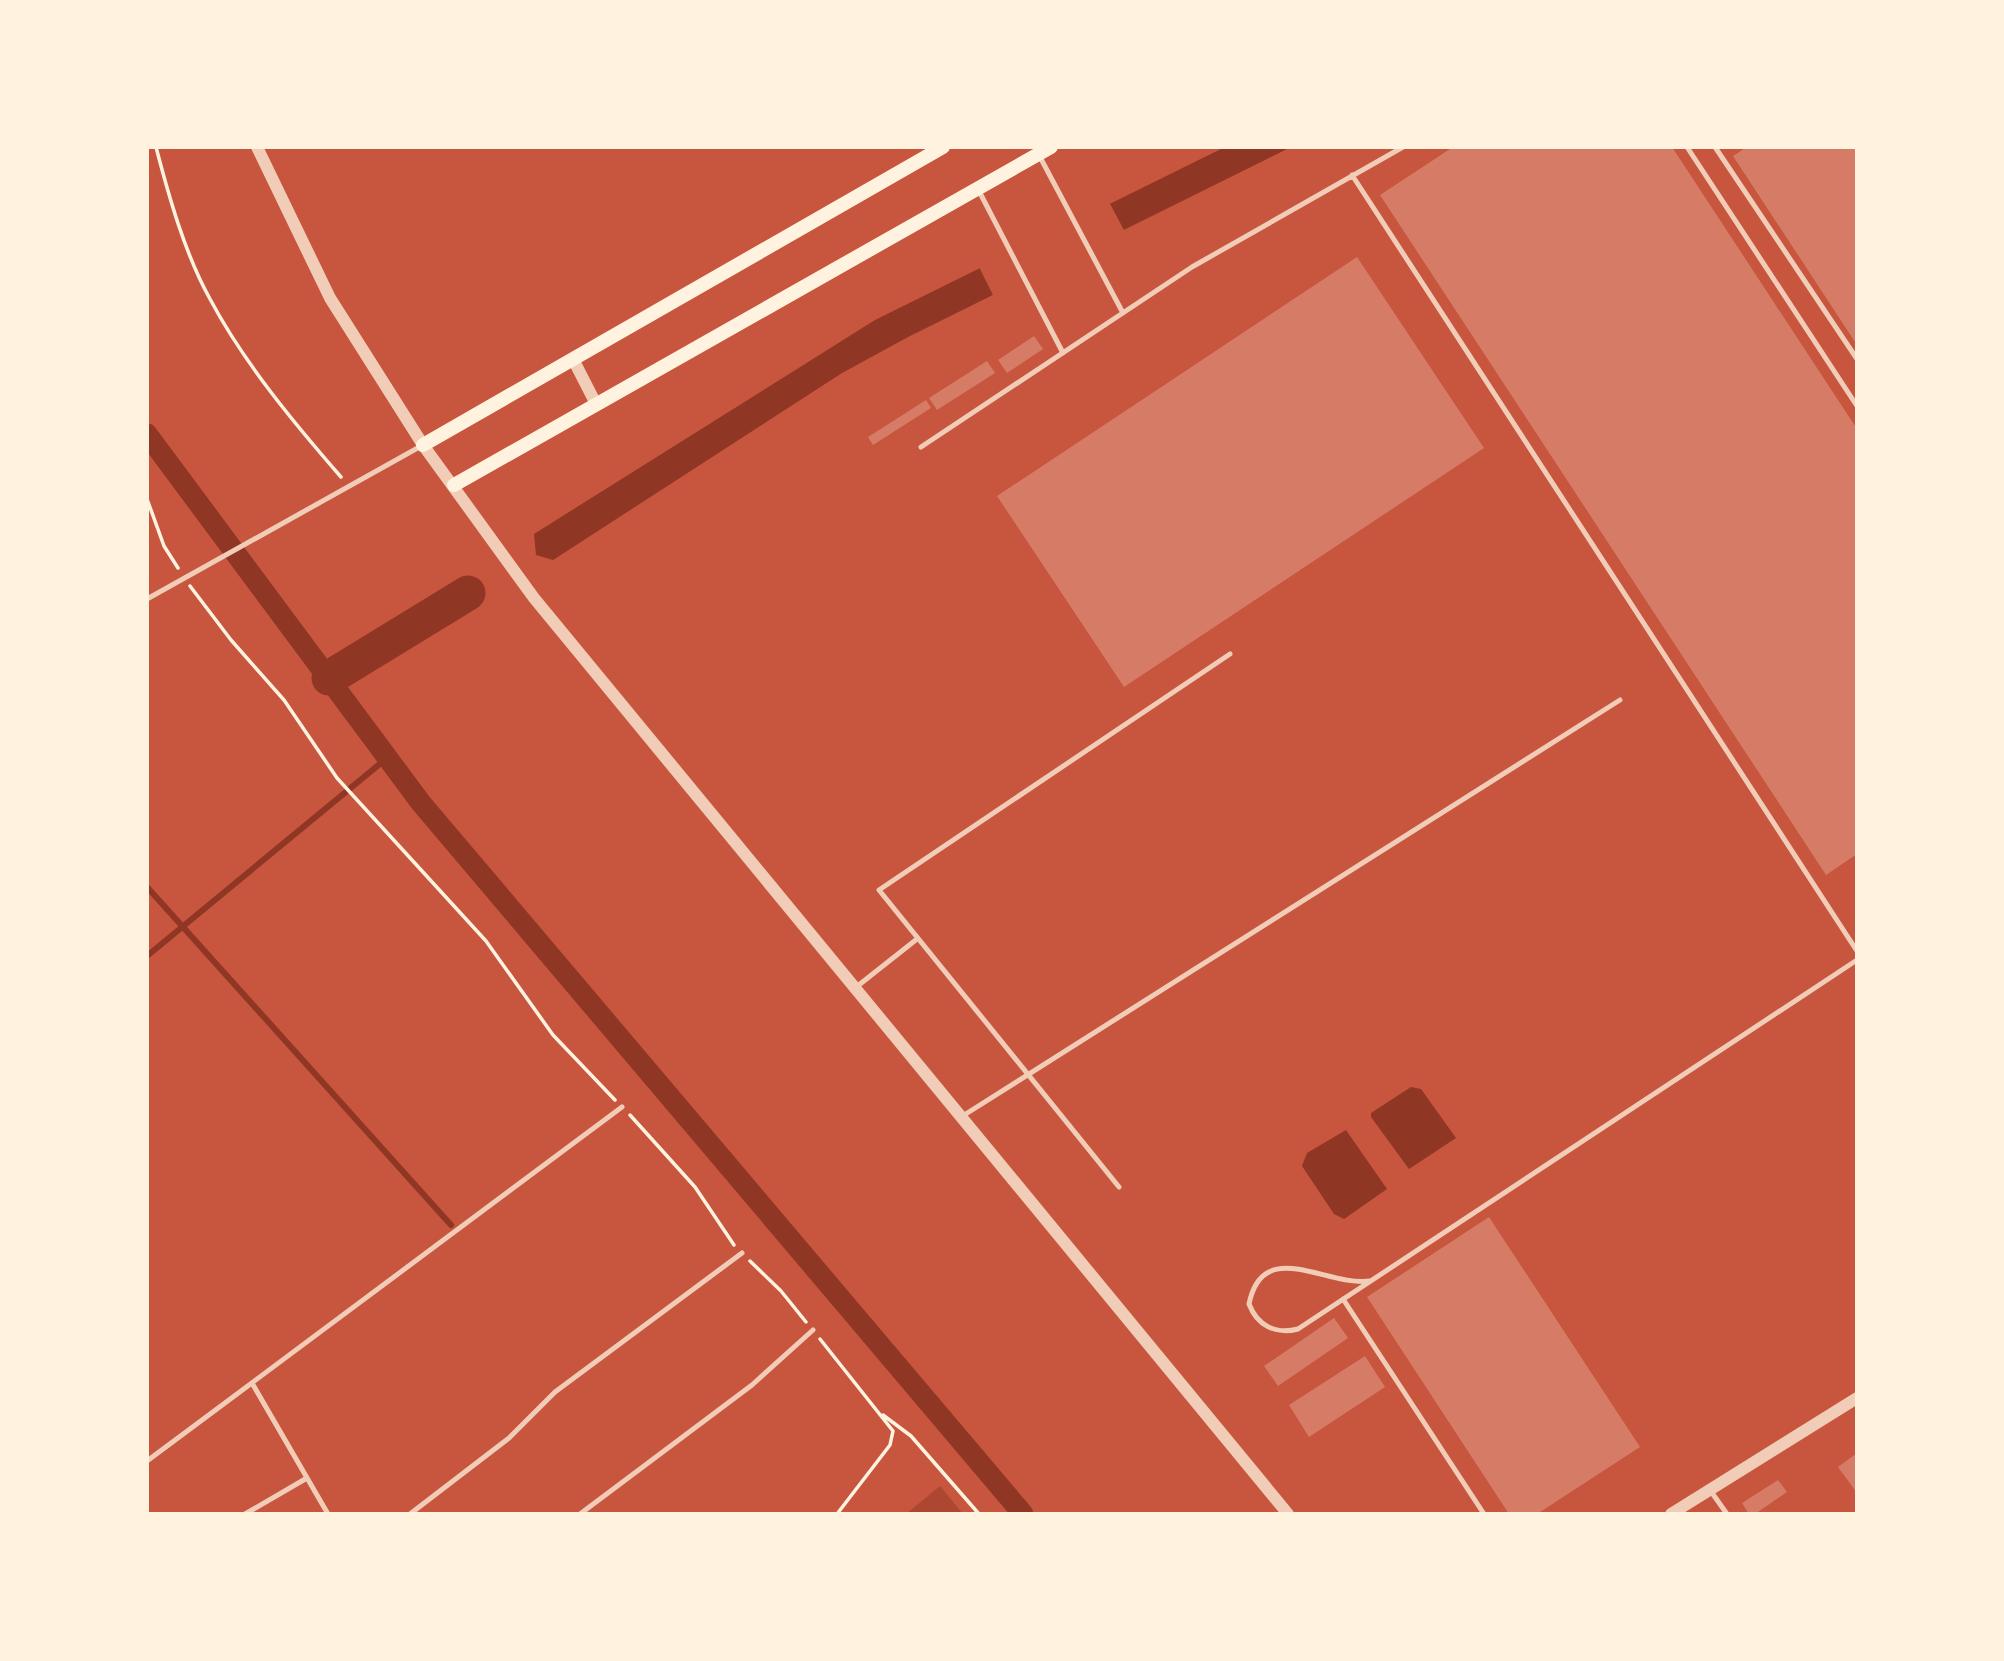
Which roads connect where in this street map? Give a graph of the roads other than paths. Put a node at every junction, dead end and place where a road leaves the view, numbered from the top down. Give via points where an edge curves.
1 (257, 147) edge
2 (943, 147) edge
3 (1403, 147) edge
4 (1687, 147) edge
5 (1715, 147) edge
6 (1045, 150) edge
7 (1352, 175) junction
8 (980, 194) junction
9 (1123, 313) junction
10 (1063, 353) junction
11 (573, 359) junction
12 (1857, 359) edge
13 (596, 404) junction
14 (1857, 406) edge
15 (423, 445) junction
16 (921, 447) dead end
17 (454, 485) junction
18 (147, 599) edge
19 (1230, 654) dead end
20 (1620, 700) dead end
21 (918, 939) junction
22 (1857, 951) edge
23 (1857, 960) edge
24 (855, 988) junction
25 (1027, 1075) junction
26 (622, 1107) road end
27 (961, 1117) junction
28 (1119, 1187) dead end
29 (741, 1253) road end
30 (1370, 1281) junction
31 (1343, 1299) junction
32 (813, 1330) road end
33 (252, 1383) junction
34 (1857, 1398) edge
35 (147, 1461) edge
36 (307, 1478) junction
37 (1710, 1490) junction
38 (246, 1514) edge
39 (328, 1514) edge
40 (411, 1514) edge
41 (580, 1514) edge
42 (1288, 1514) edge
43 (1484, 1514) edge
44 (1671, 1514) edge
45 (1727, 1514) edge

1 - 15 street via 330,298
2 - 11 main road
3 - 7 lane
4 - 14 lane
5 - 12 lane
6 - 8 main road
6 - 9 lane via 1046,169
7 - 9 lane via 1192,267
7 - 22 lane
8 - 10 lane
8 - 13 main road
9 - 10 lane
10 - 16 lane
11 - 13 street
11 - 15 main road
13 - 17 main road
15 - 17 street
15 - 18 lane
17 - 24 street via 534,597
19 - 21 lane via 879,890
20 - 25 lane
21 - 24 lane
21 - 25 lane
23 - 30 lane
24 - 27 street
25 - 27 lane
25 - 28 lane
26 - 33 lane
27 - 42 street
29 - 40 lane via 555,1392 509,1438
30 - 31 lane
30 - 31 lane via 1353,1284 1287,1267 1270,1270 1259,1278 1249,1304 1254,1317 1285,1332 1298,1329
31 - 43 lane
32 - 41 lane via 752,1385
33 - 35 lane
33 - 36 lane
34 - 37 street
36 - 38 lane
36 - 39 lane
37 - 44 street
37 - 45 lane

